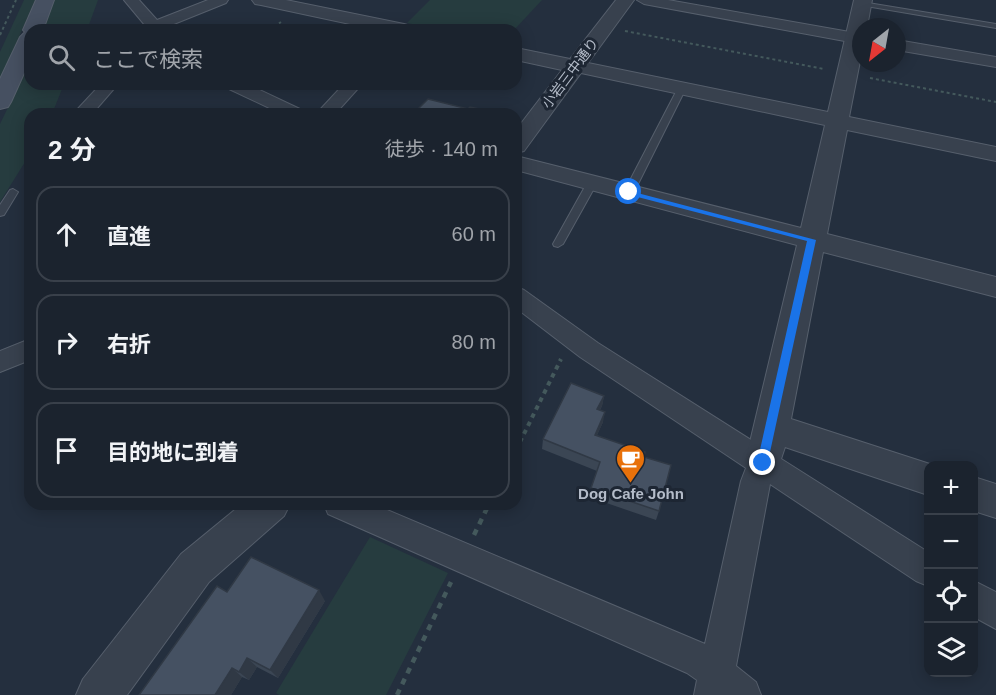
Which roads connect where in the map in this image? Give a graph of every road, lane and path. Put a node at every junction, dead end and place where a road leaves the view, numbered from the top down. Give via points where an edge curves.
1 (16, 0) edge
2 (45, 0) edge
3 (131, 0) edge
4 (221, 0) edge
5 (261, 0) edge
6 (625, 0) edge
7 (644, 0) edge
8 (862, 2) edge
9 (860, 18) edge
10 (35, 24) edge
11 (152, 24) edge
12 (167, 24) edge
13 (375, 24) edge
14 (996, 26) edge
15 (604, 27) junction
16 (0, 35) edge
17 (852, 37) edge
18 (906, 47) edge
19 (24, 50) edge
20 (522, 55) edge
21 (852, 60) edge
22 (996, 62) edge
23 (576, 66) junction
24 (848, 74) junction
25 (682, 88) junction
26 (104, 90) edge
27 (246, 90) edge
28 (348, 90) edge
29 (0, 102) edge
30 (996, 102) edge
31 (88, 108) edge
32 (283, 108) edge
33 (331, 108) edge
34 (837, 121) junction
35 (522, 138) edge
36 (996, 154) edge
37 (522, 165) edge
38 (592, 183) junction
39 (13, 192) dead end
40 (629, 192) junction
41 (0, 213) edge
42 (812, 240) junction
43 (558, 244) dead end
44 (996, 287) edge
45 (522, 300) edge
46 (565, 350) dead end
47 (24, 352) edge
48 (0, 362) edge
49 (772, 428) junction
50 (522, 438) edge
51 (763, 463) junction
52 (924, 478) edge
53 (978, 495) edge
54 (996, 501) edge
55 (264, 510) edge
56 (353, 510) edge
57 (486, 510) edge
58 (462, 558) junction
59 (926, 569) edge
60 (978, 601) edge
61 (996, 612) edge
62 (714, 683) edge
63 (99, 695) edge
64 (397, 695) edge
65 (743, 695) edge

1 - 16 path
2 - 10 main road
3 - 11 street
4 - 12 street
5 - 13 street
6 - 15 street, 小岩三中通り
7 - 17 street
8 - 9 street
8 - 14 lane
15 - 23 street, 小岩三中通り
15 - 24 path
18 - 22 street
19 - 29 main road
20 - 23 street
21 - 24 street
23 - 25 street
23 - 35 street, 小岩三中通り
24 - 30 path
24 - 34 street
25 - 34 street
25 - 40 lane
26 - 31 street
27 - 32 street
28 - 33 street
34 - 36 street
34 - 42 street
37 - 38 street
38 - 40 street
38 - 43 lane
39 - 41 lane
40 - 42 street
42 - 44 street
42 - 49 street
45 - 51 street via 589,350
46 - 50 path
47 - 48 street
49 - 51 street
49 - 52 street
51 - 59 street
51 - 62 street
53 - 54 street
55 - 63 street via 195,568
56 - 58 street
57 - 58 path
58 - 62 street via 700,660
58 - 64 path
60 - 61 street
62 - 65 street

